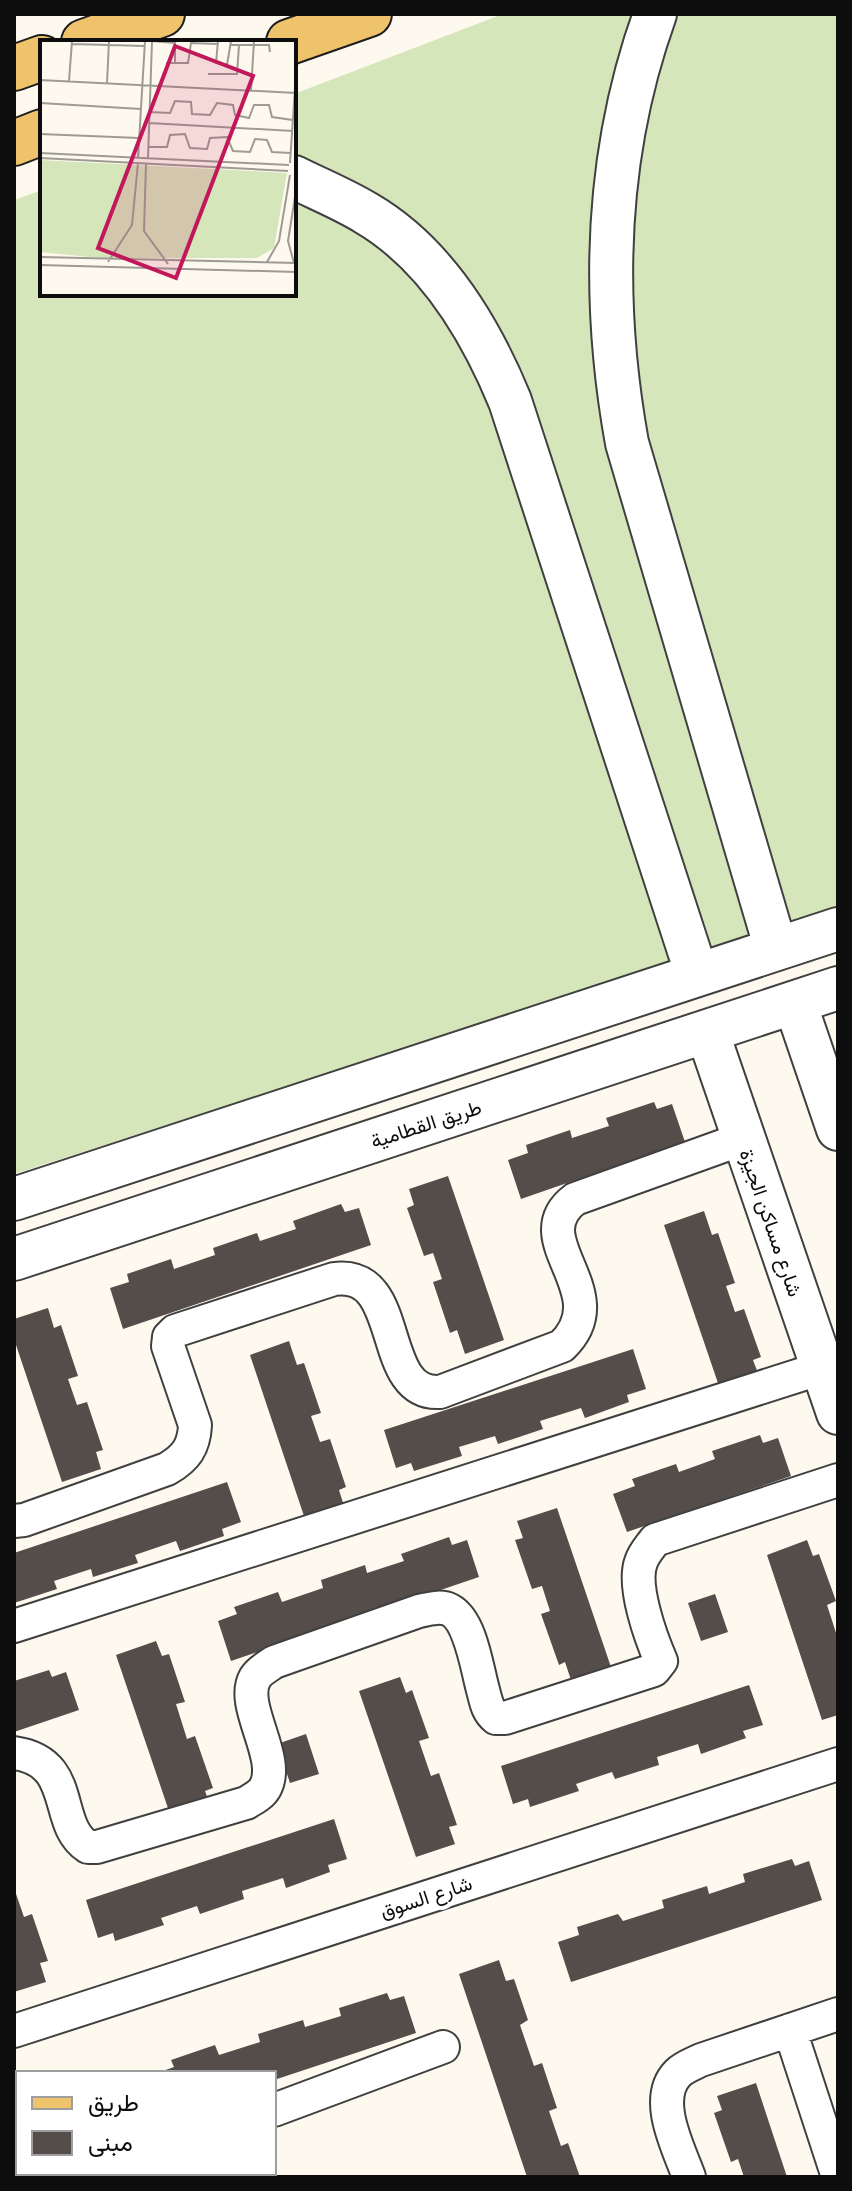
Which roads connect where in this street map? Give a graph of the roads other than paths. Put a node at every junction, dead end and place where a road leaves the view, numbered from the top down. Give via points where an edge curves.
1 (162, 14) edge
2 (369, 14) edge
3 (655, 14) edge
4 (90, 40) edge
5 (295, 40) edge
6 (40, 59) edge
7 (14, 68) edge
8 (40, 133) edge
9 (14, 143) edge
10 (296, 178) edge
11 (838, 929) edge
12 (776, 949) junction
13 (697, 975) junction
14 (838, 988) edge
15 (795, 1003) junction
16 (707, 1031) junction
17 (838, 1129) edge
18 (742, 1139) junction
19 (14, 1199) edge
20 (14, 1259) edge
21 (822, 1368) junction
22 (838, 1413) edge
23 (838, 1480) edge
24 (14, 1521) edge
25 (14, 1626) edge
26 (14, 1753) edge
27 (838, 1764) edge
28 (838, 2014) edge
29 (790, 2030) junction
30 (14, 2031) edge
31 (443, 2047) dead end
32 (276, 2109) edge
33 (689, 2177) edge
34 (838, 2177) edge

1 - 4 main road
2 - 5 main road
3 - 12 street via 632,88 614,189 610,291 617,393 627,443
6 - 7 main road
8 - 9 main road
10 - 13 street via 367,214 398,237 451,292 493,361
11 - 12 street
12 - 13 street
13 - 19 street
14 - 15 street, طريق القطامية
15 - 16 street, طريق القطامية
15 - 17 street
16 - 18 street, شارع مساكن الجيزة
16 - 20 street, طريق القطامية
18 - 21 street, شارع مساكن الجيزة
18 - 24 street via 567,1205 557,1232 581,1312 573,1335 554,1350 440,1392 422,1391 408,1379 370,1289 354,1279 334,1279 175,1331 168,1346 195,1425 189,1452 167,1469
21 - 22 street, شارع مساكن الجيزة
21 - 25 street
23 - 26 street via 655,1540 640,1564 639,1580 661,1661 654,1670 496,1718 488,1709 462,1622 440,1607 419,1611 274,1662 256,1676 254,1705 268,1765 266,1787 259,1795 97,1847 88,1847 78,1837 47,1767
27 - 30 street, شارع السوق
28 - 29 street
29 - 33 street via 701,2060 680,2070 670,2083 669,2123
29 - 34 street
31 - 32 street

